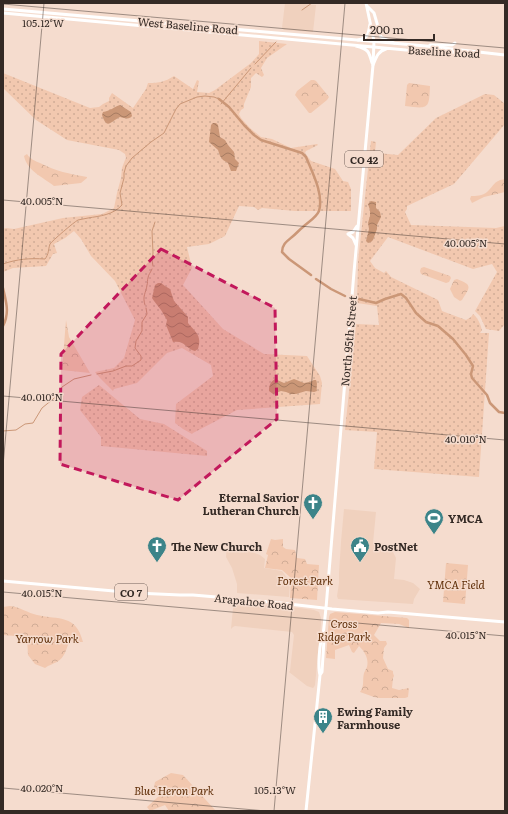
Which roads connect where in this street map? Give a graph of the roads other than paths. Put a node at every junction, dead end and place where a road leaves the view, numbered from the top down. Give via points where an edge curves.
1 (367, 4) edge
2 (3, 9) edge
3 (3, 13) edge
4 (370, 20) junction
5 (358, 40) junction
6 (374, 41) junction
7 (394, 43) junction
8 (455, 43) dead end
9 (344, 44) junction
10 (374, 46) junction
11 (426, 46) junction
12 (389, 48) junction
13 (490, 54) junction
14 (505, 55) edge
15 (373, 65) junction
16 (358, 225) junction
17 (356, 246) junction
18 (3, 580) edge
19 (326, 608) junction
20 (505, 622) edge
21 (306, 811) edge

1 - 4 main road, CO 42
1 - 7 main road via 374,12 381,37
2 - 5 main road, West Baseline Road
3 - 9 main road, West Baseline Road
4 - 5 main road via 368,35
4 - 6 main road, CO 42
5 - 6 main road, West Baseline Road
6 - 7 main road, Baseline Road
6 - 10 main road, CO 42
7 - 11 main road, Baseline Road
8 - 11 main road via 452,46
9 - 10 main road, West Baseline Road
9 - 15 main road via 366,49
10 - 12 main road, Baseline Road
10 - 15 main road, North 95th Street / CO 42
11 - 13 main road, Baseline Road
12 - 13 main road, Baseline Road
12 - 15 main road via 381,51
13 - 14 main road, Baseline Road
15 - 16 main road, North 95th Street / CO 42
16 - 17 main road, North 95th Street / CO 42
16 - 17 main road via 354,232 348,234
17 - 19 main road, North 95th Street / CO 42
18 - 19 main road, Arapahoe Road / CO 7
19 - 20 main road, Arapahoe Road / CO 7
19 - 21 main road, North 95th Street via 319,656 320,675

